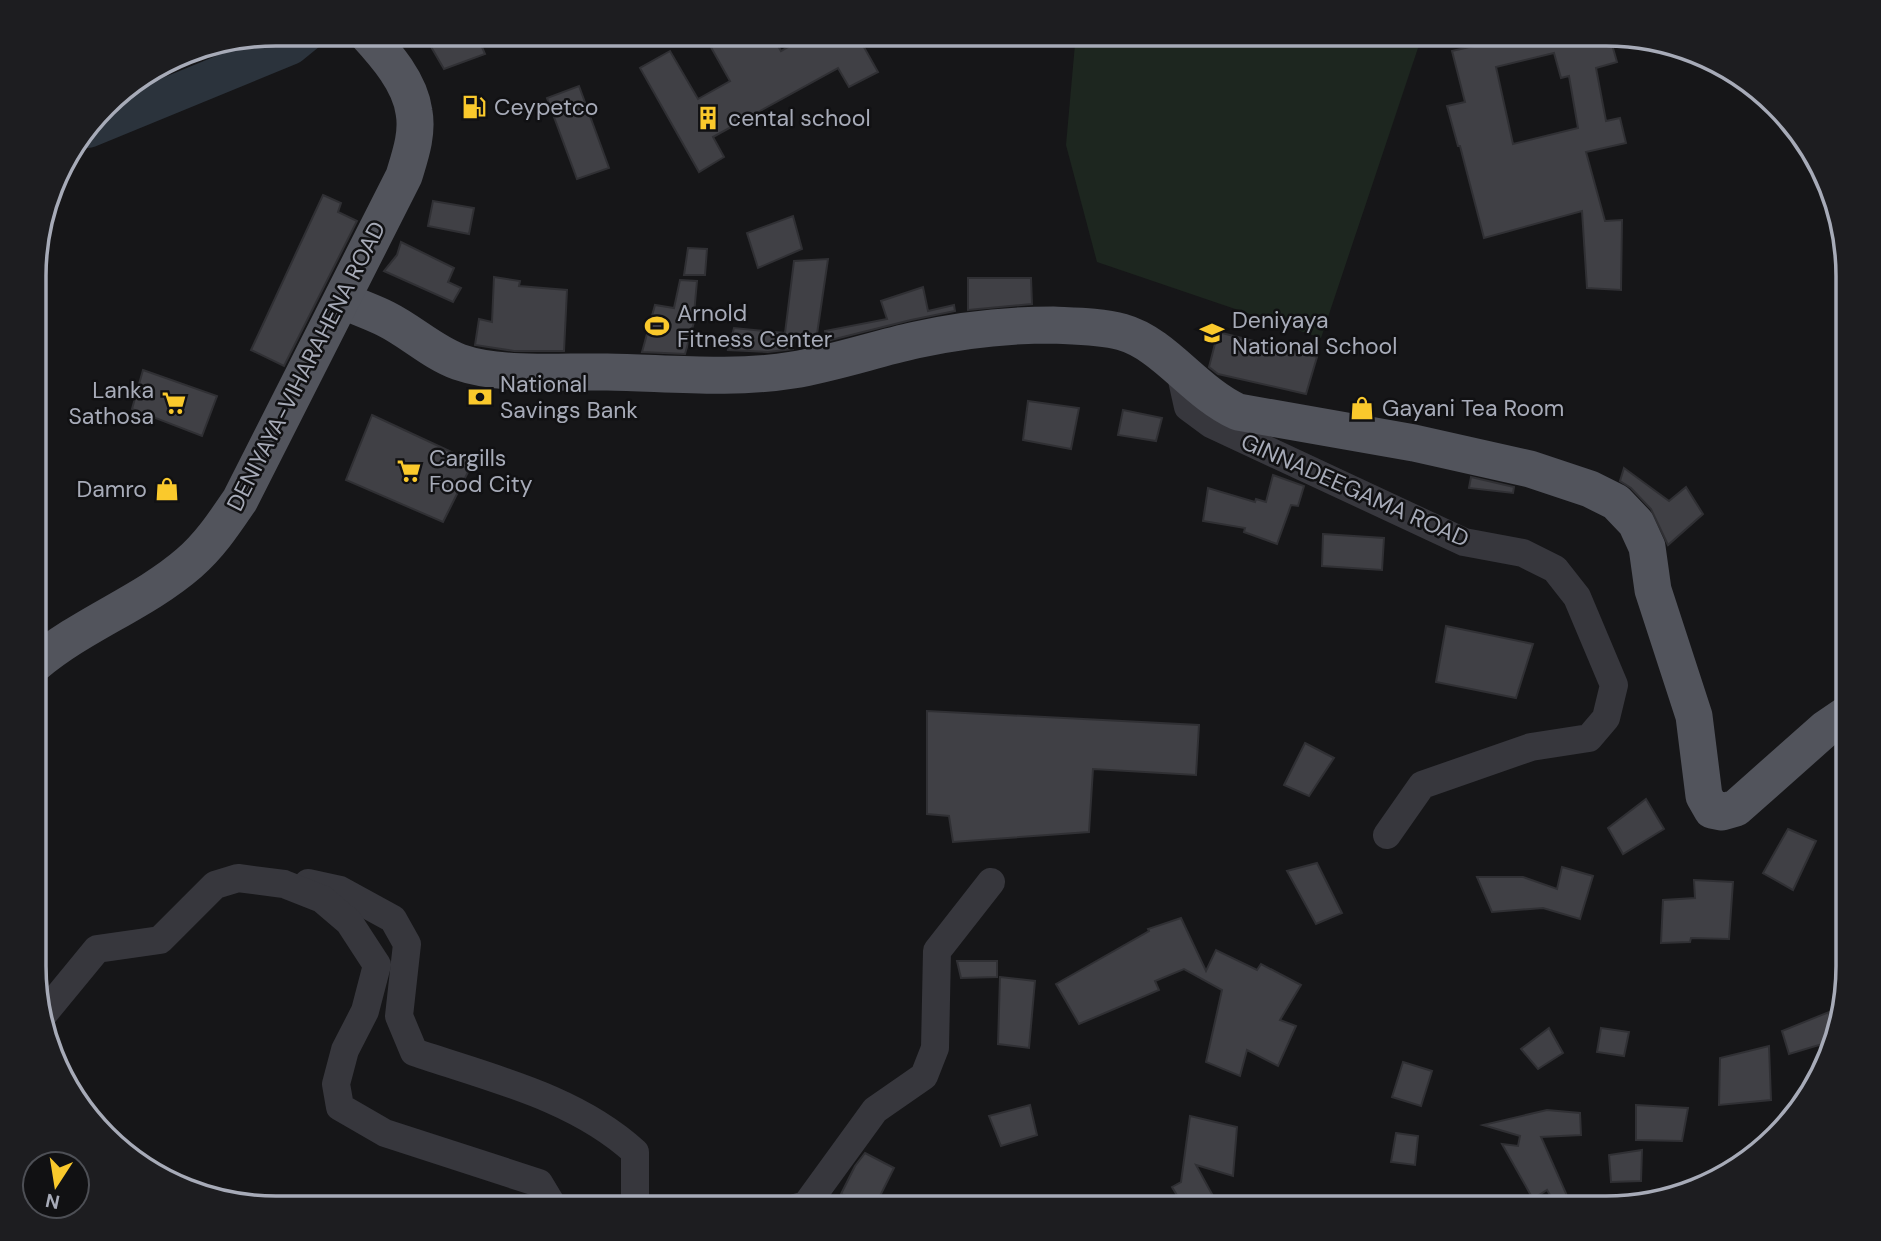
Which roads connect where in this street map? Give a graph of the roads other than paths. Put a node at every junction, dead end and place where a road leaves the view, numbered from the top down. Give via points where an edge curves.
1 (377, 46) edge
2 (342, 300) junction
3 (1180, 371) junction
4 (46, 655) edge
5 (1835, 722) edge
6 (1387, 835) dead end
7 (991, 882) dead end
8 (284, 884) junction
9 (49, 1007) edge
10 (547, 1196) edge
11 (635, 1196) edge
12 (813, 1196) edge

1 - 2 main road, DENIYAYA-VIHARAHENA ROAD via 404,83 414,112 414,143 404,176
2 - 3 main road via 387,319 438,353 485,368 735,374 790,370 916,340 1021,325 1119,331 1144,340
2 - 4 main road, DENIYAYA-VIHARAHENA ROAD via 240,499 218,532 189,563
3 - 5 main road via 1217,402 1238,412 1530,469 1616,502 1636,523 1647,547 1653,590 1693,716 1704,796 1712,810 1736,808
3 - 6 street, GINNADEEGAMA ROAD via 1188,407 1211,424 1464,542 1523,553 1555,569 1577,597 1614,685 1606,718 1589,738 1531,747 1422,786
7 - 12 street via 937,951 935,1048 925,1076 875,1110
8 - 9 street via 238,878 215,885 160,940 97,949
8 - 10 street via 322,900 349,922 377,965 365,1012 345,1050 336,1084 340,1107 385,1133 539,1183
8 - 11 street via 309,883 340,890 393,919 407,944 399,1016 414,1052 560,1103 612,1131 635,1152

